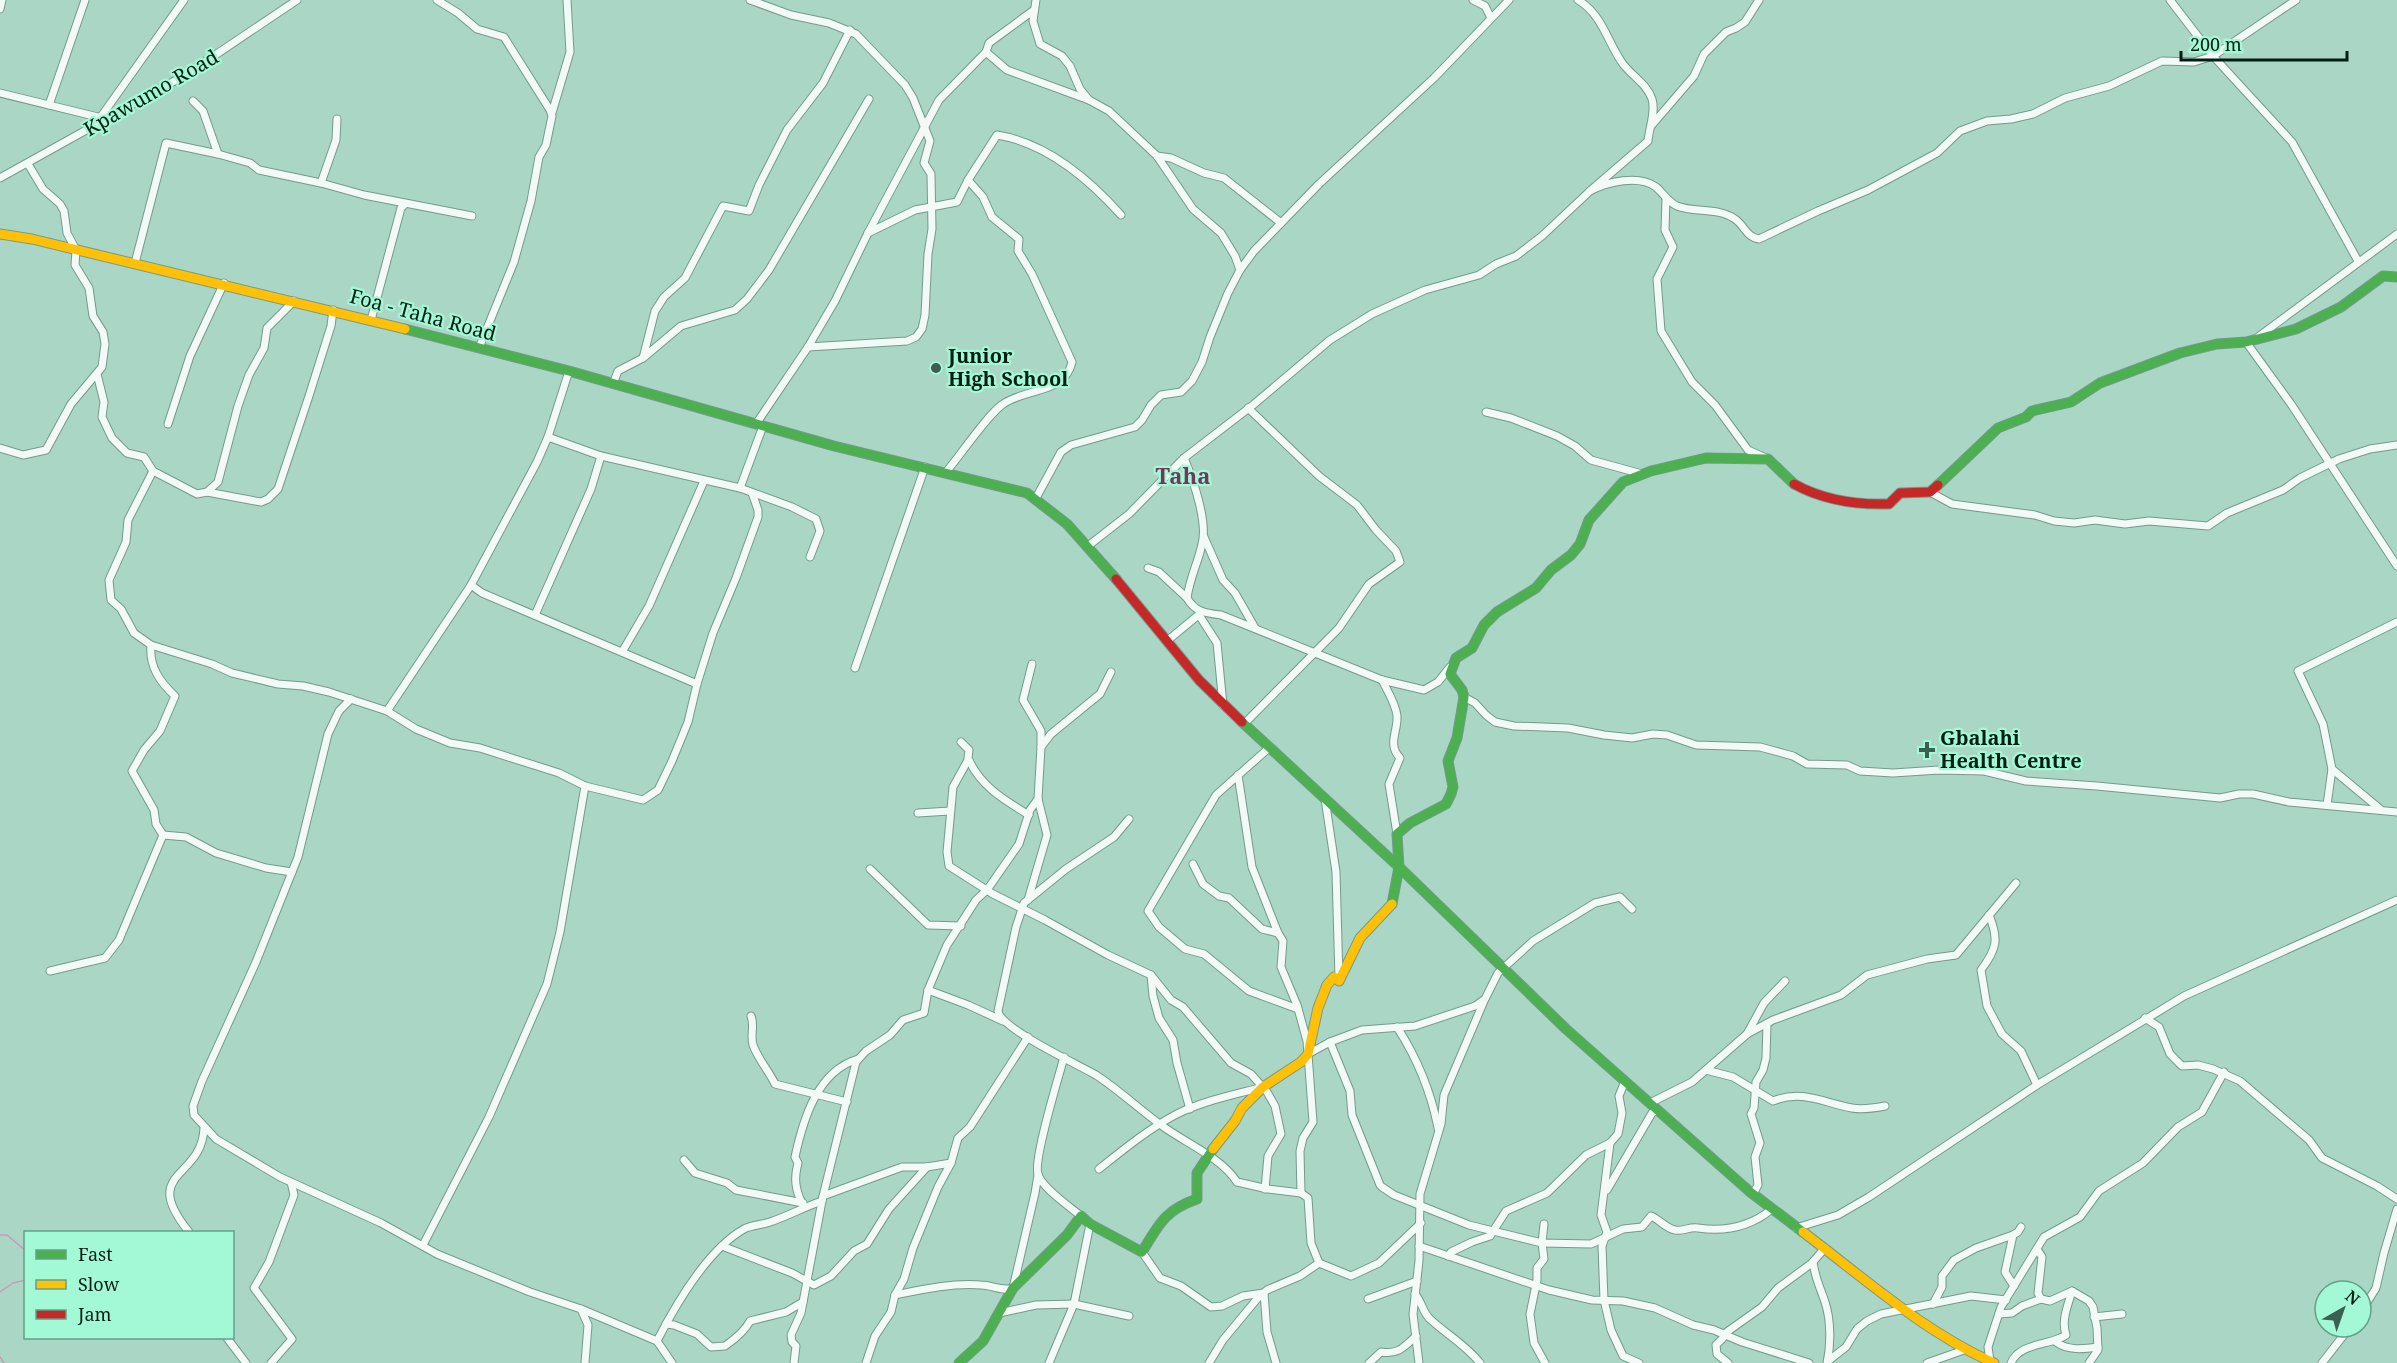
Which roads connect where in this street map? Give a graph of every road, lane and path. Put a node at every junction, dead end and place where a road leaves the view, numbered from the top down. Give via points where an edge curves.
1 (3, 0) edge
2 (85, 0) edge
3 (184, 0) edge
4 (297, 0) edge
5 (437, 0) edge
6 (567, 0) edge
7 (750, 0) edge
8 (1036, 0) edge
9 (1473, 0) edge
10 (1509, 0) edge
11 (1578, 0) edge
12 (1759, 0) edge
13 (2170, 0) edge
14 (2296, 0) edge
15 (0, 9) edge
16 (1034, 10) junction
17 (1491, 18) junction
18 (850, 30) junction
19 (986, 52) junction
20 (2213, 56) junction
21 (0, 93) edge
22 (869, 99) dead end
23 (1089, 100) junction
24 (193, 101) dead end
25 (49, 105) junction
26 (552, 116) junction
27 (103, 118) junction
28 (337, 119) dead end
29 (925, 127) junction
30 (1649, 128) junction
31 (218, 154) junction
32 (1157, 156) junction
33 (28, 164) junction
34 (0, 178) edge
35 (968, 180) junction
36 (321, 183) junction
37 (1590, 191) junction
38 (1666, 198) junction
39 (405, 204) junction
40 (932, 205) junction
41 (1121, 215) dead end
42 (472, 216) dead end
43 (1281, 223) junction
44 (868, 233) junction
45 (0, 234) edge
46 (2397, 234) edge
47 (76, 250) junction
48 (2358, 261) junction
49 (135, 263) junction
50 (1240, 270) junction
51 (2397, 277) edge
52 (224, 283) junction
53 (294, 301) junction
54 (333, 310) junction
55 (371, 320) junction
56 (2251, 340) junction
57 (807, 346) junction
58 (479, 348) junction
59 (643, 358) junction
60 (568, 371) junction
61 (96, 374) junction
62 (613, 384) junction
63 (1248, 408) junction
64 (1486, 412) dead end
65 (168, 424) dead end
66 (759, 425) junction
67 (548, 437) junction
68 (2397, 445) edge
69 (0, 448) edge
70 (601, 456) junction
71 (1184, 458) junction
72 (1768, 459) junction
73 (2330, 463) junction
74 (925, 467) junction
75 (153, 471) junction
76 (946, 472) junction
77 (1642, 474) junction
78 (704, 481) junction
79 (740, 488) junction
80 (207, 492) junction
81 (1930, 492) junction
82 (752, 493) junction
83 (1036, 498) junction
84 (1203, 536) junction
85 (1088, 546) junction
86 (810, 557) dead end
87 (2397, 566) edge
88 (1148, 568) dead end
89 (471, 585) junction
90 (1187, 598) junction
91 (1200, 614) junction
92 (535, 615) junction
93 (2397, 622) edge
94 (1255, 628) junction
95 (1167, 641) junction
96 (151, 645) junction
97 (622, 652) junction
98 (1316, 652) junction
99 (1032, 664) dead end
100 (1450, 667) junction
101 (855, 668) dead end
102 (1111, 672) dead end
103 (1382, 680) junction
104 (697, 684) junction
105 (1464, 698) junction
106 (351, 699) junction
107 (1223, 705) junction
108 (387, 711) junction
109 (1244, 724) junction
110 (961, 742) dead end
111 (1041, 747) junction
112 (1270, 747) junction
113 (968, 760) junction
114 (2332, 769) junction
115 (1238, 775) junction
116 (585, 786) junction
117 (1325, 798) junction
118 (1038, 799) junction
119 (2327, 805) junction
120 (2380, 809) junction
121 (950, 811) junction
122 (2397, 812) edge
123 (918, 813) dead end
124 (1029, 815) junction
125 (1129, 819) dead end
126 (1397, 834) junction
127 (163, 835) junction
128 (1193, 864) dead end
129 (1399, 867) junction
130 (870, 869) dead end
131 (292, 872) junction
132 (2016, 884) dead end
133 (987, 890) junction
134 (1028, 900) junction
135 (2397, 900) edge
136 (1021, 908) junction
137 (1632, 909) dead end
138 (1989, 915) junction
139 (961, 926) junction
140 (1278, 933) junction
141 (1503, 969) junction
142 (50, 971) dead end
143 (1151, 975) junction
144 (1339, 981) junction
145 (1785, 981) dead end
146 (928, 990) junction
147 (1485, 999) junction
148 (1298, 1009) junction
149 (751, 1016) dead end
150 (2145, 1018) junction
151 (1003, 1021) junction
152 (1767, 1024) junction
153 (1397, 1027) junction
154 (1747, 1034) junction
155 (1028, 1037) junction
156 (1330, 1042) junction
157 (1308, 1054) junction
158 (1064, 1058) junction
159 (859, 1059) junction
160 (1706, 1070) junction
161 (2224, 1072) junction
162 (1625, 1081) junction
163 (2037, 1085) junction
164 (1263, 1087) junction
165 (1755, 1089) junction
166 (818, 1093) junction
167 (847, 1102) junction
168 (1653, 1106) junction
169 (1885, 1106) dead end
170 (1190, 1109) junction
171 (1160, 1125) junction
172 (204, 1128) junction
173 (1438, 1131) junction
174 (1610, 1143) junction
175 (1209, 1155) junction
176 (684, 1160) dead end
177 (951, 1163) junction
178 (927, 1167) junction
179 (1099, 1169) dead end
180 (1038, 1174) junction
181 (291, 1182) junction
182 (1265, 1189) junction
183 (1301, 1193) junction
184 (1753, 1194) junction
185 (1604, 1195) junction
186 (823, 1199) junction
187 (2397, 1199) edge
188 (805, 1204) junction
189 (1420, 1204) junction
190 (1772, 1209) junction
191 (2397, 1209) edge
192 (1081, 1216) junction
193 (1421, 1223) junction
194 (1090, 1224) junction
195 (1544, 1224) dead end
196 (2021, 1227) dead end
197 (1797, 1228) junction
198 (1495, 1230) junction
199 (188, 1231) edge
200 (2013, 1235) junction
201 (1605, 1237) junction
202 (1542, 1242) junction
203 (423, 1245) junction
204 (722, 1245) junction
205 (1419, 1246) junction
206 (1824, 1249) junction
207 (2037, 1249) junction
208 (1142, 1252) junction
209 (1448, 1256) junction
210 (1813, 1262) junction
211 (1319, 1263) junction
212 (806, 1281) junction
213 (1417, 1281) junction
214 (1535, 1285) junction
215 (2014, 1286) junction
216 (1013, 1288) junction
217 (2072, 1291) junction
218 (1264, 1293) junction
219 (2373, 1293) edge
220 (1415, 1294) junction
221 (895, 1295) junction
222 (1368, 1299) dead end
223 (2041, 1299) junction
224 (1604, 1300) junction
225 (2006, 1300) junction
226 (803, 1302) junction
227 (1074, 1304) junction
228 (1933, 1304) junction
229 (1903, 1308) junction
230 (581, 1309) junction
231 (999, 1313) junction
232 (1999, 1314) junction
233 (2122, 1314) dead end
234 (1129, 1316) dead end
235 (2094, 1317) junction
236 (666, 1324) junction
237 (1724, 1334) junction
238 (1416, 1336) junction
239 (228, 1339) edge
240 (2341, 1339) edge
241 (657, 1341) junction
242 (2056, 1342) junction
243 (2098, 1347) junction
244 (1964, 1350) junction
245 (1828, 1362) edge
246 (1992, 1362) edge
247 (246, 1363) edge
248 (271, 1363) edge
249 (585, 1363) edge
250 (672, 1363) edge
251 (794, 1363) edge
252 (866, 1363) edge
253 (959, 1363) edge
254 (1049, 1363) edge
255 (1209, 1363) edge
256 (1276, 1363) edge
257 (1369, 1363) edge
258 (1420, 1363) edge
259 (1480, 1363) edge
260 (1545, 1363) edge
261 (1639, 1363) edge
262 (1728, 1363) edge
263 (1809, 1363) edge
264 (1927, 1363) edge
265 (2011, 1363) edge
266 (2089, 1363) edge
267 (2322, 1363) edge

1 - 15 street
2 - 25 street
3 - 27 street
4 - 27 street, Kpawumo Road via 187,74 121,112
5 - 26 street via 477,29 504,38
6 - 26 street via 570,52
7 - 18 street
8 - 16 street
9 - 17 street via 1485,6
10 - 17 street
11 - 30 street via 1599,20 1617,55 1651,98
12 - 30 street via 1745,21 1726,32 1704,54 1694,76
13 - 20 street
14 - 20 street
16 - 19 street via 989,43
16 - 23 street via 1040,44 1062,56
17 - 43 street via 1434,78
18 - 29 street via 905,85
18 - 59 street via 823,83 787,130 749,211 723,206 685,278 655,311
19 - 23 street via 1007,70
19 - 29 street via 939,100
20 - 38 street via 2194,62 2162,61 2109,87 2065,98 2032,114 1987,121 1960,131 1937,153 1878,185 1759,239 1748,235 1735,219 1677,206
20 - 48 street via 2292,142
21 - 25 street
22 - 59 street via 769,270 747,299 735,310 681,326
23 - 32 street via 1109,111
24 - 31 street via 203,111
25 - 27 street
26 - 58 street via 514,262
27 - 33 street, Kpawumo Road
28 - 36 street via 336,140
29 - 40 street via 930,141 924,163 931,174
29 - 44 street
30 - 37 street via 1648,141
31 - 36 street via 250,163 259,170
31 - 49 street via 166,143
32 - 43 street via 1224,178
32 - 50 street via 1193,209 1221,233
33 - 34 street, Kpawumo Road
33 - 47 street via 43,189 64,211
35 - 40 street via 957,202
35 - 41 street via 997,135 1016,138 1060,160
35 - 76 street via 983,197 992,217 1019,239 1018,251 1072,362 1066,378 1003,404
36 - 39 street
37 - 38 street via 1604,184 1635,179 1655,186
37 - 63 street via 1516,256 1479,275 1425,290 1372,314 1330,340
38 - 72 street via 1665,230 1673,247 1657,279 1661,331 1692,382 1715,405 1748,450
39 - 42 street
39 - 55 street
40 - 44 street
40 - 57 street via 925,315 916,337 907,341
43 - 50 street
44 - 57 street via 835,301
45 - 47 street, Foa - Taha Road
46 - 48 street
47 - 49 street, Foa - Taha Road
47 - 61 street via 75,266 89,288 93,316 105,344 102,367
48 - 56 street
49 - 52 street, Foa - Taha Road
50 - 83 street via 1192,381 1181,392 1161,395 1135,427 1071,445 1061,452
51 - 56 street via 2383,276 2342,307 2296,329
52 - 53 street, Foa - Taha Road
52 - 65 street via 190,356
53 - 54 street, Foa - Taha Road
53 - 80 street via 267,328 264,348 238,406 218,482
54 - 55 street, Foa - Taha Road
54 - 80 street via 279,489 261,502
55 - 58 street, Foa - Taha Road
56 - 73 street
56 - 81 street via 2180,353 2100,383 2072,402 2032,411 1998,428
57 - 66 street
58 - 60 street, Foa - Taha Road
59 - 62 street via 618,371
60 - 62 street, Foa - Taha Road
60 - 67 street
61 - 69 street via 71,404 46,450 23,455
61 - 75 street via 104,402 102,417 112,438 127,453 144,457
62 - 66 street, Foa - Taha Road
63 - 71 street
63 - 98 street via 1319,476 1357,505 1396,551 1400,562 1369,584 1339,628
64 - 77 street via 1557,436 1591,460
66 - 74 street, Foa - Taha Road
66 - 79 street
67 - 70 street
67 - 89 street
68 - 73 street via 2370,449
70 - 78 street
70 - 92 street via 591,489
71 - 84 street via 1195,484
71 - 85 street via 1129,514
72 - 77 street via 1706,458
72 - 81 street via 1795,484 1853,503 1889,504 1900,493
73 - 81 street via 2208,526 2149,521 2064,522 1952,504
73 - 87 street
74 - 76 street, Foa - Taha Road
74 - 101 street
75 - 80 street via 197,494
75 - 96 street via 128,520 126,542 109,580 111,600 121,609 134,633
76 - 83 street, Foa - Taha Road via 1013,488
77 - 100 street via 1616,489 1589,520 1571,555 1536,588 1497,612 1484,625 1472,648
78 - 79 street
78 - 97 street via 650,606
79 - 82 street
82 - 86 street via 816,519 820,531
82 - 104 street via 758,517
83 - 85 street, Foa - Taha Road
84 - 90 street
84 - 94 street via 1223,580
85 - 95 street, Foa - Taha Road
88 - 90 street via 1159,572
89 - 92 street
89 - 108 street
90 - 91 street
91 - 94 street via 1221,615
91 - 95 street
91 - 107 street via 1217,643
92 - 97 street
93 - 114 street via 2298,671 2323,724
94 - 98 street
95 - 107 street, Foa - Taha Road
96 - 106 street via 232,673
96 - 127 street via 155,673 175,696 160,732 132,771
97 - 104 street
98 - 103 street
98 - 109 street
99 - 111 street via 1023,700 1041,731
100 - 103 street via 1438,682 1424,690
100 - 105 street
102 - 111 street via 1100,694
103 - 126 street via 1397,716 1392,742 1400,758 1389,784
104 - 116 street via 688,722 658,790 643,800
105 - 119 street via 1496,722 1514,726 1568,728 1632,738 1667,735 1706,746 1760,747 1808,764 1847,765 1860,771 1984,771 2026,781 2220,798 2253,794
105 - 126 street via 1448,761 1451,794 1446,804
106 - 108 street
106 - 131 street via 339,711 328,734
107 - 109 street, Foa - Taha Road
108 - 116 street via 450,743 522,760
109 - 112 street, Foa - Taha Road
110 - 113 street via 969,750
111 - 118 street
112 - 115 street
112 - 117 street, Foa - Taha Road
113 - 121 street via 953,787
113 - 124 street via 996,795
114 - 119 street
114 - 120 street
115 - 140 street via 1252,867
115 - 148 street via 1216,795 1148,911 1159,927 1185,950 1204,954 1249,991
116 - 203 street via 547,984 489,1117
117 - 129 street, Foa - Taha Road
117 - 144 street via 1336,872
118 - 124 street
118 - 134 street via 1047,836
119 - 120 street
120 - 122 street
121 - 123 street
121 - 133 street via 949,866
124 - 133 street via 1019,844
125 - 134 street via 1114,837
126 - 129 street
127 - 131 street via 186,837 216,853
127 - 142 street via 119,940 105,958
128 - 140 street via 1203,884 1229,898 1262,929
129 - 141 street, Foa - Taha Road
129 - 144 street via 1392,904 1360,938
130 - 139 street via 928,925
131 - 172 street via 199,1089 193,1111
132 - 138 street
133 - 136 street
133 - 139 street via 976,900
134 - 136 street
135 - 150 street via 2209,984
136 - 143 street
136 - 151 street via 998,1011
137 - 141 street via 1620,897 1595,903 1533,941
138 - 152 street via 1956,955 1867,975 1841,995
138 - 163 street via 1996,933 1991,957 1981,970 1987,1006 2002,1034 2021,1051
139 - 146 street via 944,951
140 - 148 street via 1283,941 1281,967
141 - 147 street
141 - 162 street, Foa - Taha Road
143 - 164 street via 1231,1063 1251,1074
143 - 170 street via 1159,1018 1173,1040
144 - 157 street via 1334,977 1327,985
145 - 154 street via 1764,1003
146 - 151 street
146 - 159 street via 924,1013 903,1020
147 - 153 street via 1415,1026
147 - 173 street via 1444,1095
148 - 157 street
149 - 166 street via 753,1045 775,1084
150 - 161 street via 2158,1027 2170,1054 2182,1066 2198,1065
150 - 163 street
151 - 155 street
152 - 154 street
152 - 165 street via 1766,1058
153 - 156 street via 1362,1030
153 - 173 street via 1414,1054 1433,1104
154 - 160 street
155 - 158 street
155 - 177 street via 970,1127 958,1138
156 - 157 street
156 - 189 street via 1350,1091 1352,1115 1381,1186
157 - 164 street
157 - 183 street via 1313,1122 1300,1151
158 - 171 street via 1110,1085
158 - 180 street via 1038,1155
159 - 166 street via 833,1071
159 - 167 street
160 - 165 street via 1733,1077
160 - 168 street
161 - 187 street via 2309,1140 2322,1158
161 - 207 street via 2202,1112 2178,1126 2143,1163 2099,1191 2080,1217 2044,1238
162 - 168 street, Foa - Taha Road
162 - 174 street via 1619,1096 1622,1113 1618,1134
163 - 197 street via 1869,1197 1838,1215
164 - 170 street
164 - 175 street
164 - 182 street via 1275,1106 1281,1134 1268,1156
165 - 169 street via 1773,1101 1786,1096 1823,1098 1852,1108
165 - 184 street via 1750,1114 1760,1143 1755,1156 1758,1185
166 - 167 street
166 - 188 street via 806,1116 795,1158 796,1192
167 - 186 street
168 - 184 street, Foa - Taha Road
168 - 185 street
170 - 171 street
171 - 175 street
171 - 179 street
172 - 181 street via 236,1153
172 - 199 street via 201,1148 173,1180 169,1191 173,1209
173 - 189 street
174 - 185 street
174 - 198 street via 1586,1155 1547,1193 1506,1210
175 - 182 street via 1231,1172 1237,1182
175 - 208 street via 1197,1173 1197,1199 1166,1212
176 - 188 street via 695,1173 727,1183 736,1190
177 - 178 street
177 - 221 street
178 - 186 street via 902,1167
178 - 212 street via 889,1209 867,1244 854,1251 831,1276 814,1285
180 - 192 street
180 - 216 street
181 - 203 street
181 - 248 street via 294,1195 269,1262 254,1288 292,1339
182 - 183 street
183 - 211 street via 1308,1198 1311,1243
184 - 190 street, Foa - Taha Road
185 - 201 street via 1601,1215
186 - 188 street
186 - 212 street
188 - 204 street via 768,1223 746,1227
189 - 193 street
189 - 198 street via 1469,1225
190 - 197 street, Foa - Taha Road
190 - 201 street via 1738,1228 1676,1230 1651,1216 1641,1227
191 - 219 street
192 - 194 street
192 - 216 street
193 - 205 street
193 - 211 street via 1379,1263 1351,1276
194 - 208 street
194 - 227 street
195 - 202 street
196 - 200 street
197 - 206 street, Foa - Taha Road
198 - 202 street
198 - 209 street
200 - 215 street via 2005,1272
200 - 228 street via 1954,1260 1942,1276 1942,1287
201 - 202 street via 1592,1244
201 - 224 street
202 - 214 street via 1544,1259 1537,1268
203 - 230 street via 516,1287
204 - 212 street
204 - 236 street via 695,1275
205 - 209 street
205 - 213 street
206 - 210 street
206 - 229 street, Foa - Taha Road
207 - 215 street
207 - 223 street via 2042,1257 2038,1293
208 - 218 street via 1160,1278 1211,1307
209 - 214 street
210 - 237 street
210 - 245 street via 1829,1320
211 - 218 street
212 - 226 street
213 - 220 street
213 - 222 street
214 - 224 street
214 - 260 street via 1530,1314 1534,1342
215 - 225 street
216 - 221 street via 938,1286
216 - 231 street
217 - 223 street via 2050,1301
217 - 235 street via 2089,1301
217 - 242 street via 2065,1312 2066,1335
218 - 255 street via 1223,1340
218 - 256 street via 1267,1332
220 - 238 street
220 - 259 street via 1427,1316
221 - 252 street
223 - 232 street via 2012,1313
224 - 237 street via 1655,1308
224 - 261 street via 1611,1330 1623,1356
225 - 228 street via 1971,1296
225 - 232 street
226 - 236 street via 786,1312 750,1321 725,1346 711,1347 698,1334
226 - 251 street via 791,1335 796,1346
227 - 231 street via 1036,1305
227 - 234 street
227 - 254 street
228 - 229 street
229 - 244 street, Foa - Taha Road
229 - 245 street via 1867,1321
230 - 241 street
230 - 249 street via 588,1325
231 - 253 street via 983,1341
232 - 246 street via 1988,1347
233 - 235 street
235 - 243 street
236 - 241 street
237 - 262 street via 1716,1345 1717,1354
237 - 263 street
238 - 257 street via 1402,1350 1392,1354 1381,1352
238 - 258 street
239 - 247 street
240 - 267 street
241 - 250 street
242 - 243 street via 2079,1349
242 - 265 street via 2026,1349 2014,1356
243 - 266 street
244 - 246 street, Foa - Taha Road
244 - 264 street

